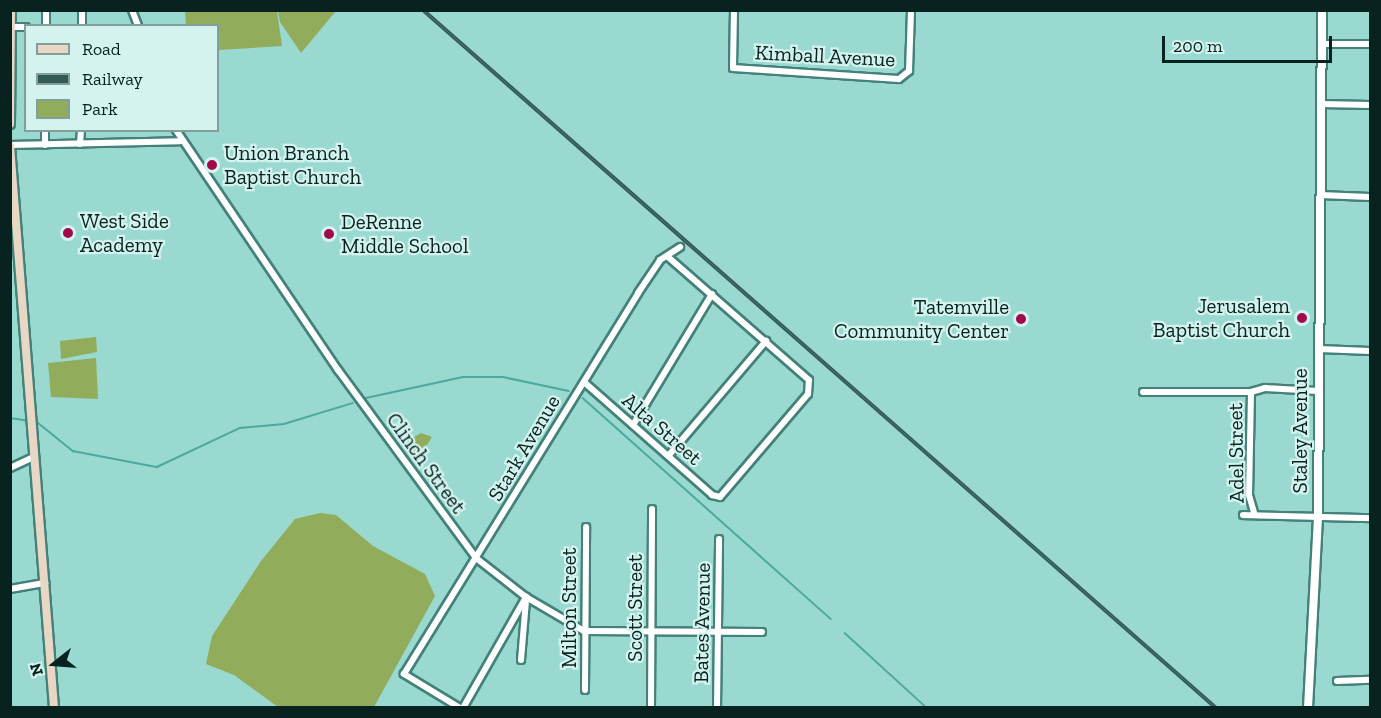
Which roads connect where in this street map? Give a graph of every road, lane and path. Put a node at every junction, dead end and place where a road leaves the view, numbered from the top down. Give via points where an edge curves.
1 (11, 10) edge
2 (734, 10) edge
3 (910, 10) edge
4 (1322, 10) edge
5 (11, 27) edge
6 (1322, 44) junction
7 (1371, 44) edge
8 (1322, 104) junction
9 (1371, 105) edge
10 (10, 124) edge
11 (45, 132) edge
12 (81, 132) edge
13 (177, 132) edge
14 (180, 141) junction
15 (80, 144) junction
16 (45, 145) junction
17 (10, 146) edge
18 (1320, 195) junction
19 (1371, 197) edge
20 (680, 248) dead end
21 (668, 257) junction
22 (712, 294) junction
23 (766, 341) junction
24 (1319, 349) junction
25 (1371, 351) edge
26 (584, 382) junction
27 (1318, 391) junction
28 (1143, 392) dead end
29 (1251, 392) junction
30 (633, 425) junction
31 (669, 454) junction
32 (34, 457) junction
33 (10, 468) edge
34 (651, 510) dead end
35 (1254, 513) junction
36 (1243, 515) dead end
37 (1318, 517) junction
38 (1371, 518) edge
39 (585, 527) dead end
40 (719, 538) dead end
41 (476, 558) junction
42 (45, 583) junction
43 (10, 589) edge
44 (526, 597) junction
45 (651, 629) junction
46 (584, 631) junction
47 (718, 632) junction
48 (762, 632) dead end
49 (521, 660) dead end
50 (1371, 680) edge
51 (1337, 681) dead end
52 (585, 690) dead end
53 (54, 708) edge
54 (461, 708) edge
55 (651, 708) edge
56 (717, 708) edge
57 (1308, 708) edge

1 - 5 main road
2 - 3 street, Kimball Avenue via 733,68 899,78 909,71
4 - 6 street, Staley Avenue
5 - 10 main road
6 - 7 street
6 - 8 street, Staley Avenue
8 - 9 street
8 - 18 street, Staley Avenue
11 - 16 street
12 - 15 street
13 - 14 street, Clinch Street
14 - 15 street
14 - 41 street, Clinch Street via 338,370
15 - 16 street
16 - 17 street
17 - 32 main road
18 - 19 street
18 - 24 street, Staley Avenue
20 - 21 street, Stark Avenue
21 - 22 street
21 - 26 street, Stark Avenue via 655,268
22 - 23 street
22 - 30 street
23 - 31 street
23 - 31 street, Alta Street via 808,380 808,394 720,497 711,495
24 - 25 street
24 - 27 street, Staley Avenue
26 - 30 street, Alta Street
26 - 41 street, Stark Avenue
27 - 29 street via 1265,388
27 - 37 street, Staley Avenue
28 - 29 street
29 - 35 street, Adel Street via 1249,495
30 - 31 street, Alta Street
32 - 33 street
32 - 42 main road
34 - 45 street, Scott Street
35 - 36 street
35 - 37 street
37 - 38 street
37 - 57 street, Staley Avenue
39 - 46 street, Milton Street
40 - 47 street, Bates Avenue
41 - 44 street, Clinch Street
41 - 54 street, Stark Avenue via 404,674
42 - 43 street
42 - 53 main road
44 - 46 street, Clinch Street
44 - 49 street
44 - 54 street
45 - 46 street
45 - 47 street
45 - 55 street, Scott Street
46 - 52 street, Milton Street
47 - 48 street
47 - 56 street, Bates Avenue
50 - 51 street

